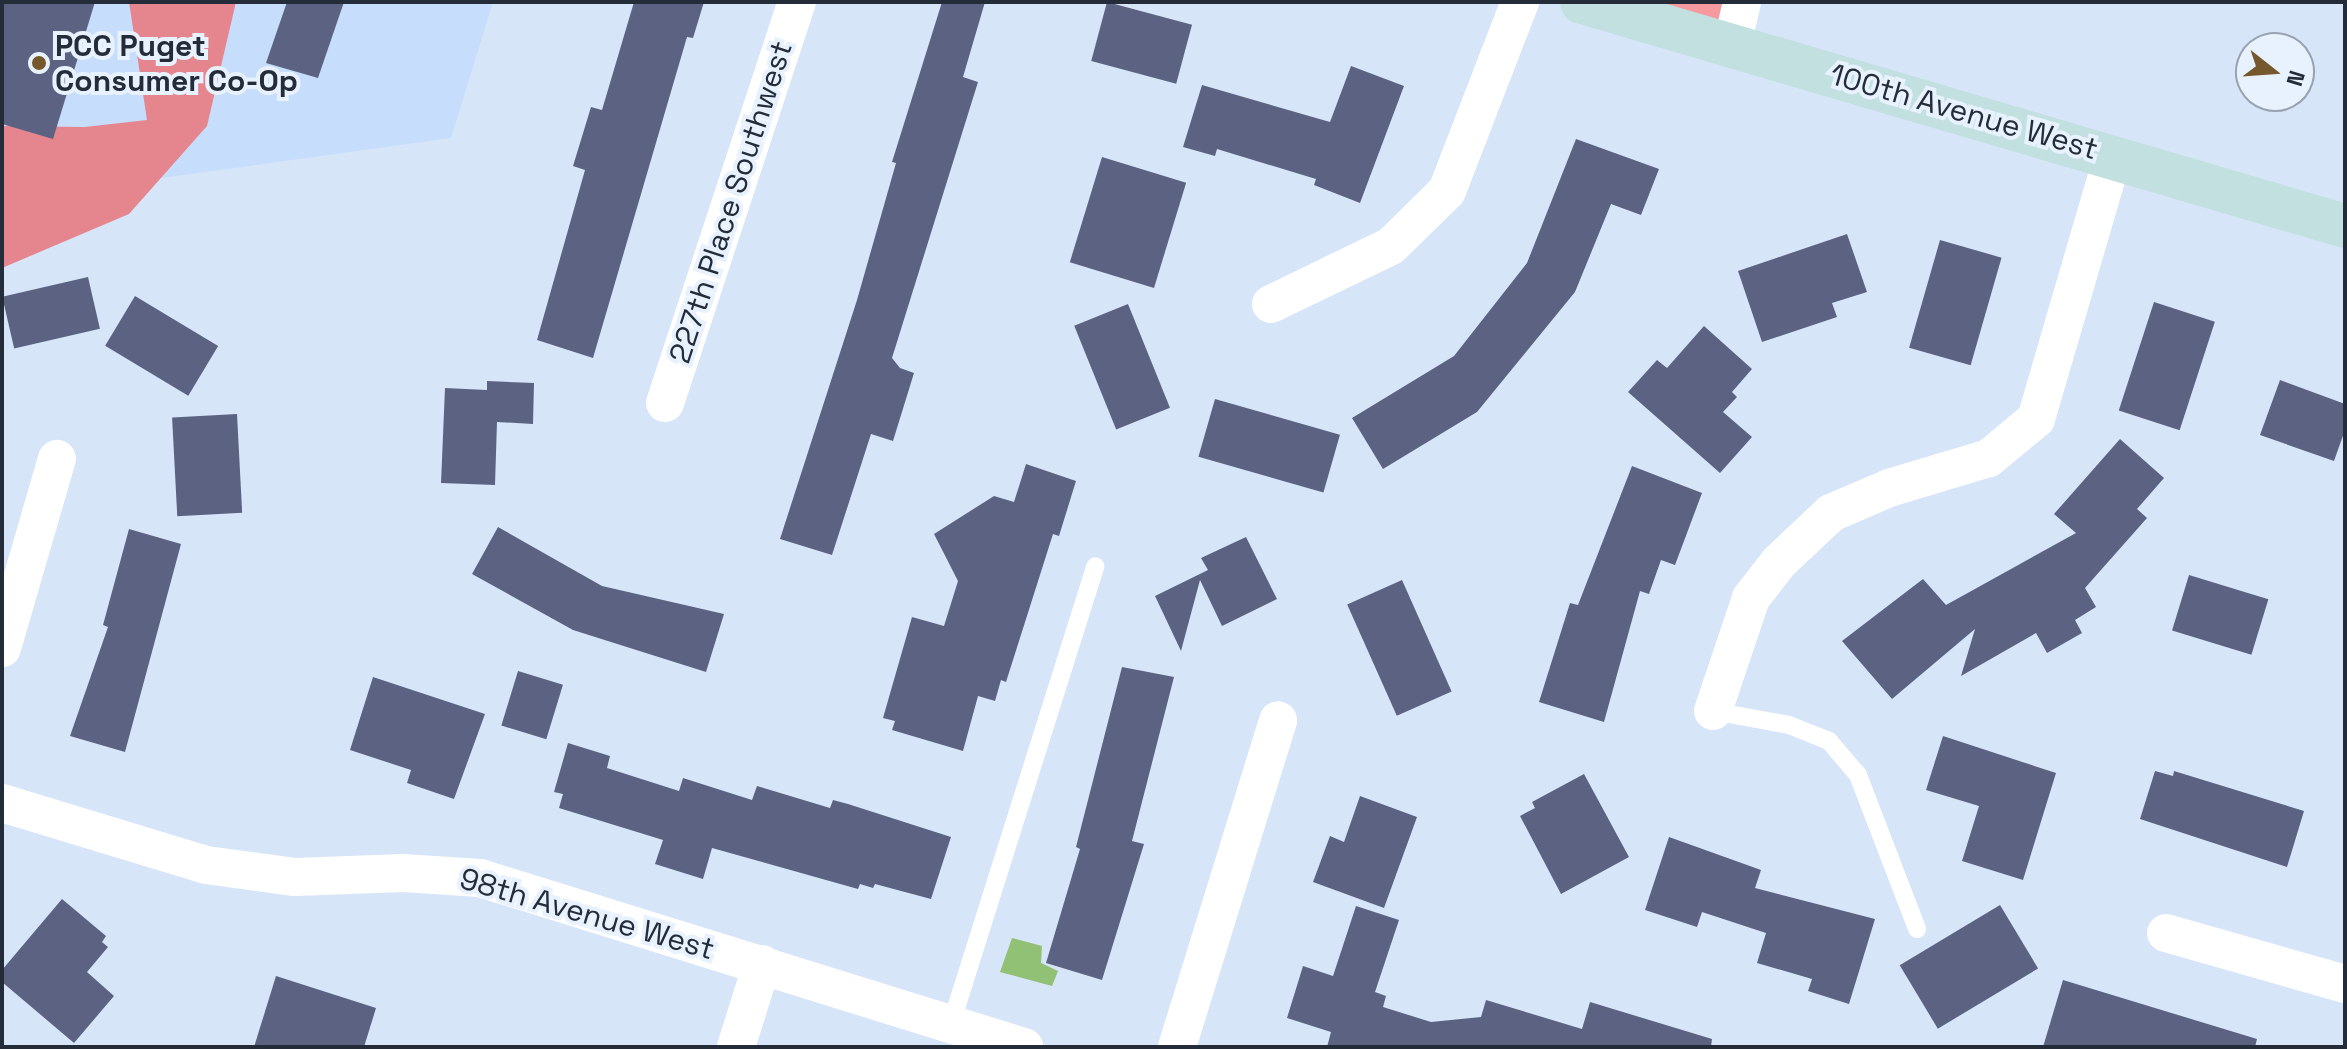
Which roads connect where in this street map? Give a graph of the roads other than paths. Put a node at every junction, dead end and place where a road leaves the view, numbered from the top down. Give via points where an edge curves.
1 (797, 2) edge
2 (1520, 2) edge
3 (1582, 2) edge
4 (1742, 2) edge
5 (1732, 45) junction
6 (2113, 156) junction
7 (2345, 226) edge
8 (1271, 304) dead end
9 (665, 403) dead end
10 (57, 459) dead end
11 (1095, 566) dead end
12 (2, 648) edge
13 (1713, 711) joint
14 (1278, 720) dead end
15 (2, 803) edge
16 (1917, 929) dead end
17 (2166, 933) dead end
18 (762, 964) junction
19 (2345, 984) edge
20 (951, 1024) junction
21 (736, 1047) edge
22 (1024, 1047) edge
23 (1177, 1047) edge

1 - 9 street, 227th Place Southwest
2 - 8 street via 1447,191 1391,246
3 - 5 main road, 100th Avenue West
4 - 5 street
5 - 6 main road, 100th Avenue West
6 - 7 main road, 100th Avenue West
6 - 13 street via 2036,419 1989,458 1889,488 1820,523 1751,598
10 - 12 street
11 - 20 lane
13 - 16 lane via 1789,725 1829,741 1858,775
14 - 23 street
15 - 18 street, 98th Avenue West via 206,865 295,877 403,873 480,878
17 - 19 street
18 - 20 street, 98th Avenue West
18 - 21 street
20 - 22 street, 98th Avenue West

